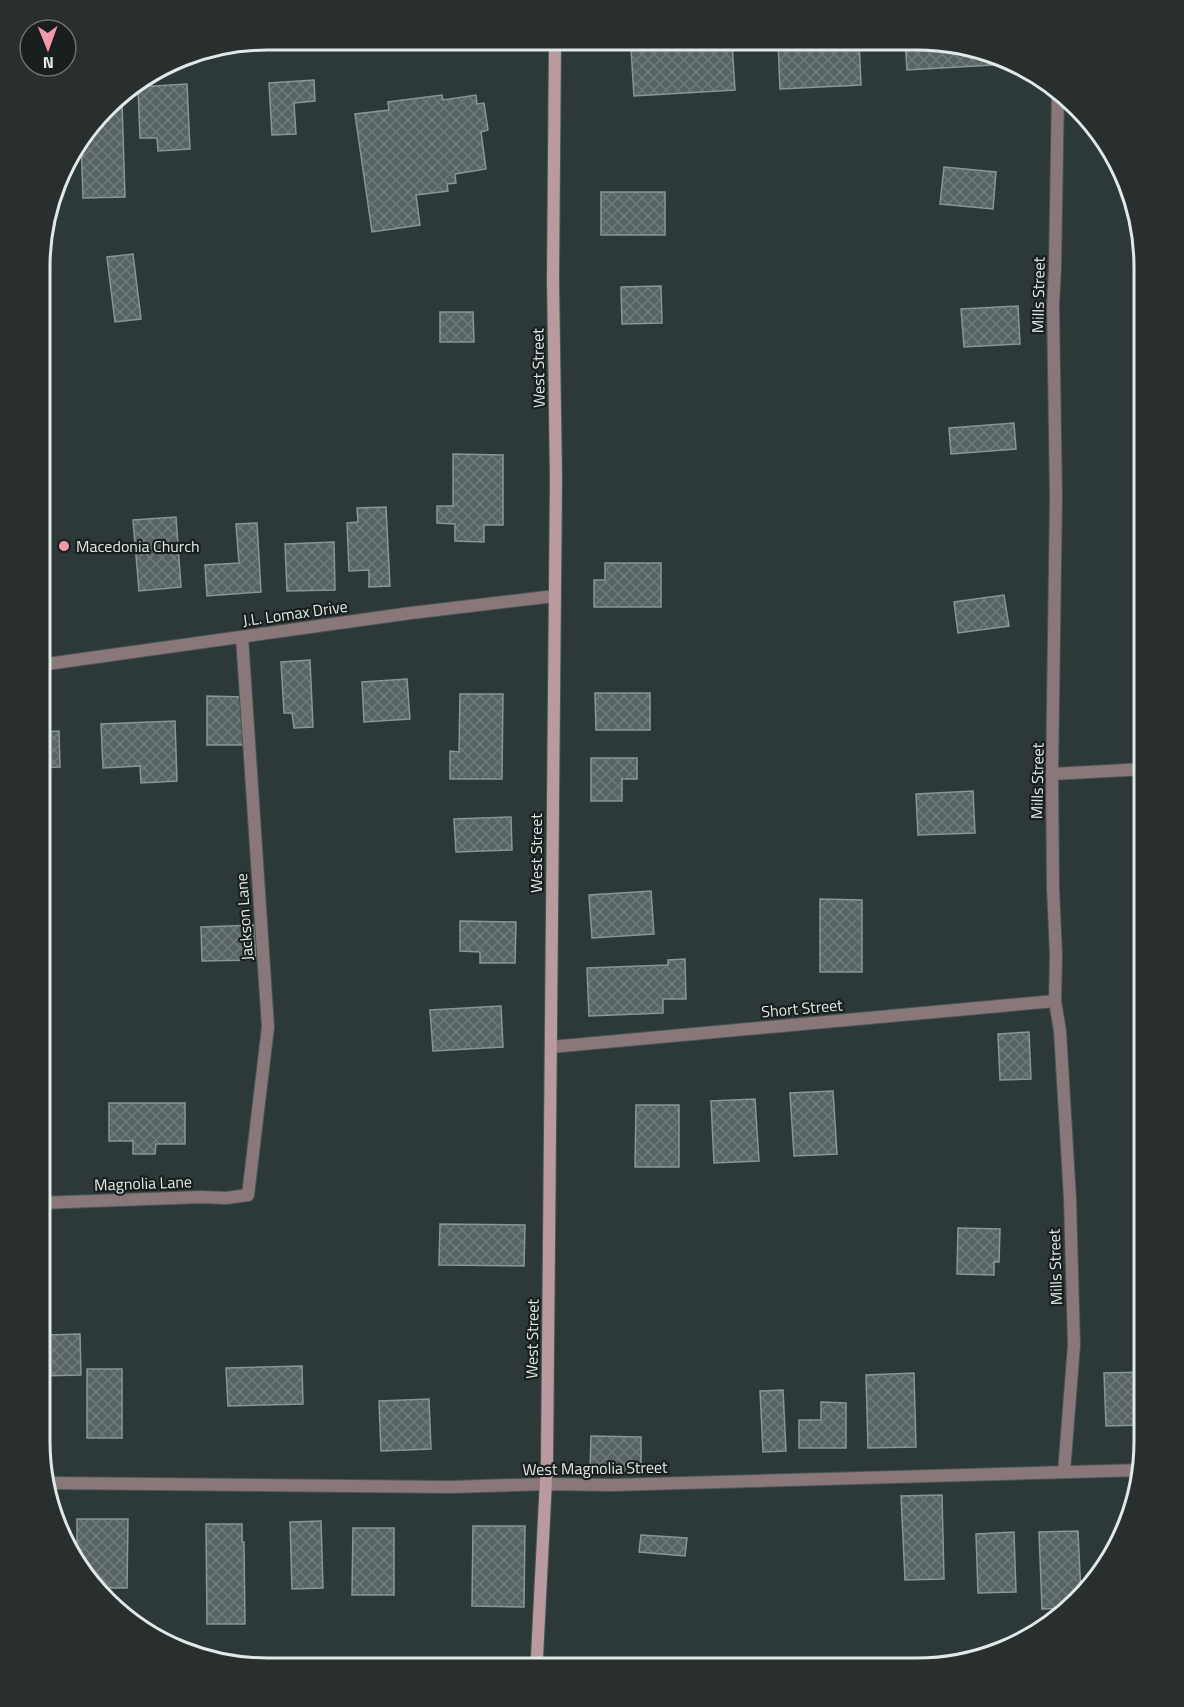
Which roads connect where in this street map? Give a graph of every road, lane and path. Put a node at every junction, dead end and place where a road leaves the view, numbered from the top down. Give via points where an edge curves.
1 (555, 50) edge
2 (1058, 100) edge
3 (555, 596) junction
4 (242, 637) junction
5 (50, 664) edge
6 (1135, 770) edge
7 (1052, 774) junction
8 (1055, 1001) junction
9 (551, 1047) junction
10 (248, 1195) joint
11 (50, 1203) edge
12 (1133, 1470) edge
13 (1064, 1472) junction
14 (54, 1483) edge
15 (546, 1484) junction
16 (538, 1658) edge

1 - 3 street, West Street
2 - 7 street, Mills Street via 1053,306 1056,508
3 - 4 street, J.L. Lomax Drive
3 - 9 street, West Street
4 - 5 street, J.L. Lomax Drive
4 - 10 street, Jackson Lane via 268,1028
6 - 7 street
7 - 8 street, Mills Street
8 - 9 street, Short Street
8 - 13 street, Mills Street via 1070,1199 1074,1345
9 - 15 street, West Street
10 - 11 street, Magnolia Lane
12 - 13 street, West Magnolia Street
13 - 15 street, West Magnolia Street
14 - 15 street, West Magnolia Street via 450,1487
15 - 16 street, West Street

